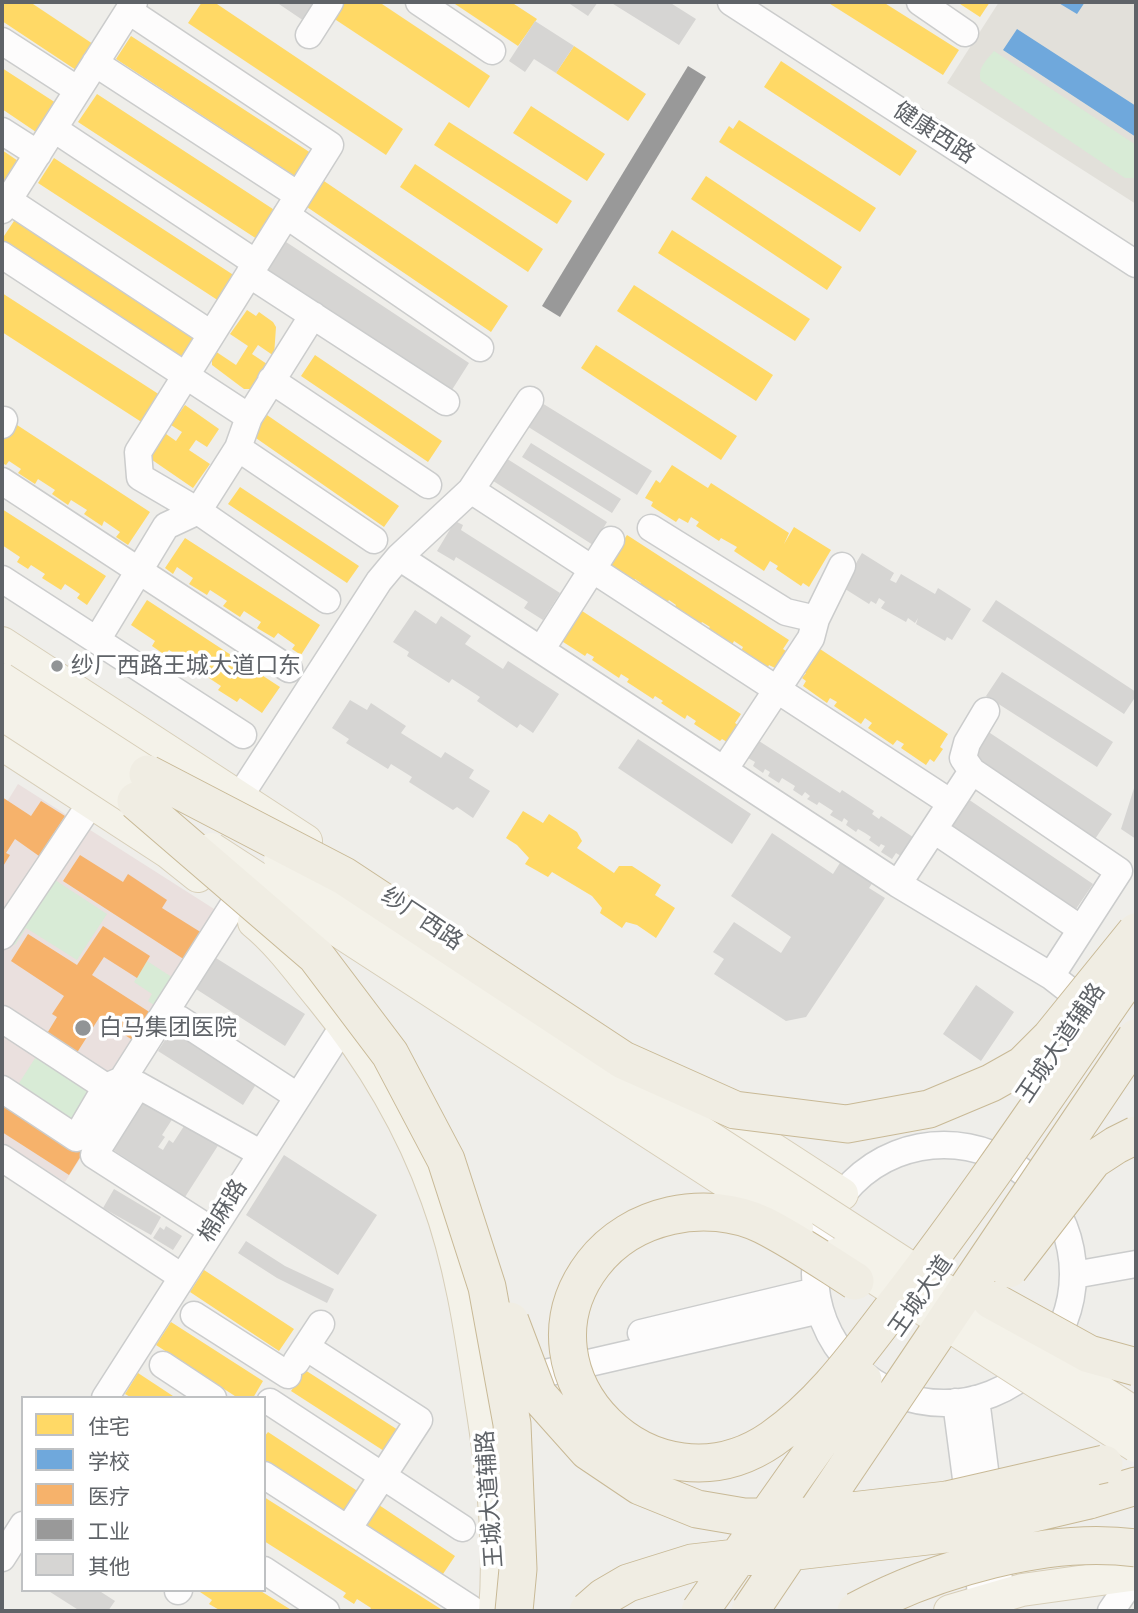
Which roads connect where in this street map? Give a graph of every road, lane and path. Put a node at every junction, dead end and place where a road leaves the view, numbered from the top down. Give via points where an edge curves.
1 (330, 2) edge
2 (419, 2) edge
3 (732, 2) edge
4 (758, 2) edge
5 (920, 2) edge
6 (132, 6) edge
7 (965, 33) dead end
8 (309, 35) dead end
9 (2, 41) edge
10 (492, 51) dead end
11 (96, 63) junction
12 (78, 90) junction
13 (54, 129) junction
14 (2, 131) edge
15 (38, 154) junction
16 (5, 205) edge
17 (292, 205) junction
18 (1136, 248) edge
19 (2, 255) edge
20 (1136, 264) edge
21 (253, 268) junction
22 (313, 315) junction
23 (212, 334) junction
24 (480, 348) dead end
25 (185, 376) junction
26 (271, 380) junction
27 (530, 400) dead end
28 (446, 402) dead end
29 (248, 417) junction
30 (238, 448) junction
31 (2, 481) edge
32 (428, 485) dead end
33 (471, 490) junction
34 (198, 511) junction
35 (651, 528) dead end
36 (374, 540) dead end
37 (611, 540) dead end
38 (399, 557) junction
39 (842, 566) dead end
40 (593, 569) junction
41 (139, 570) junction
42 (2, 579) edge
43 (327, 600) dead end
44 (816, 619) junction
45 (97, 640) junction
46 (2, 643) edge
47 (541, 650) junction
48 (289, 669) dead end
49 (2, 679) edge
50 (776, 689) junction
51 (986, 711) dead end
52 (2, 714) edge
53 (243, 735) dead end
54 (2, 744) edge
55 (724, 770) junction
56 (972, 771) junction
57 (142, 787) junction
58 (240, 796) junction
59 (91, 803) junction
60 (951, 803) junction
61 (934, 830) junction
62 (898, 884) junction
63 (234, 904) junction
64 (1081, 929) junction
65 (1136, 933) edge
66 (2, 936) edge
67 (1136, 966) edge
68 (1051, 976) junction
69 (1136, 976) edge
70 (1087, 1004) junction
71 (2, 1019) edge
72 (179, 1019) dead end
73 (344, 1025) junction
74 (1136, 1038) edge
75 (1136, 1066) edge
76 (106, 1087) junction
77 (2, 1089) edge
78 (297, 1096) junction
79 (673, 1113) junction
80 (1136, 1135) edge
81 (988, 1152) junction
82 (260, 1153) junction
83 (2, 1158) edge
84 (446, 1160) junction
85 (842, 1194) junction
86 (1050, 1199) junction
87 (211, 1230) junction
88 (1136, 1264) edge
89 (1074, 1275) junction
90 (182, 1277) junction
91 (855, 1280) joint
92 (991, 1300) joint
93 (818, 1301) junction
94 (194, 1315) dead end
95 (321, 1324) dead end
96 (306, 1347) junction
97 (163, 1366) dead end
98 (1136, 1367) edge
99 (288, 1375) junction
100 (478, 1380) junction
101 (106, 1396) edge
102 (209, 1396) edge
103 (966, 1401) junction
104 (267, 1406) edge
105 (1136, 1414) edge
106 (1107, 1427) junction
107 (1136, 1446) edge
108 (1136, 1454) edge
109 (845, 1471) junction
110 (383, 1475) junction
111 (266, 1476) edge
112 (1136, 1486) edge
113 (21, 1528) edge
114 (462, 1528) dead end
115 (348, 1529) junction
116 (1136, 1548) edge
117 (2, 1558) edge
118 (266, 1571) edge
119 (1136, 1574) edge
120 (992, 1598) junction
121 (483, 1610) edge
122 (326, 1611) edge
123 (514, 1611) edge
124 (588, 1611) edge
125 (700, 1611) edge
126 (750, 1611) edge
127 (856, 1611) edge
128 (950, 1611) edge
129 (1111, 1611) edge

1 - 8 street
2 - 10 street
3 - 20 street, 健康西路
4 - 18 street, 健康西路
5 - 7 street
6 - 11 street
6 - 17 street via 330,145
9 - 12 street
11 - 12 street
11 - 17 street
12 - 13 street
13 - 15 street
13 - 21 street
14 - 15 street
15 - 16 street
16 - 23 street
17 - 21 street
17 - 24 street
19 - 25 street
21 - 22 street
21 - 23 street
22 - 26 street
22 - 28 street
23 - 25 street
25 - 29 street
25 - 34 street via 138,452 140,477
26 - 29 street
26 - 32 street
27 - 33 street
29 - 30 street
30 - 34 street
30 - 36 street
31 - 41 street
33 - 38 street
33 - 40 street
34 - 41 street via 166,526
34 - 43 street
35 - 44 street via 786,612
37 - 40 street
38 - 47 street
38 - 58 street
39 - 44 street
40 - 47 street
40 - 50 street
41 - 45 street
41 - 48 street
42 - 45 street
44 - 50 street via 811,638
45 - 53 street
46 - 58 main road, 纱厂西路
47 - 55 street
49 - 57 main road, bridge
50 - 55 street
50 - 60 street
51 - 56 street via 963,758
52 - 57 main road, bridge
54 - 59 main road
55 - 62 street
56 - 60 street
56 - 64 street via 1119,871
57 - 65 highway, bridge via 344,876 623,1060 735,1110 847,1124 929,1109 991,1083 1024,1065
57 - 79 main road, bridge
57 - 84 highway, bridge via 316,956 390,1054
57 - 106 main road, bridge
58 - 85 main road, 纱厂西路
59 - 63 main road via 168,852
59 - 66 street
60 - 61 street
61 - 62 street
61 - 64 street
62 - 68 street
63 - 73 main road via 297,967
63 - 76 street via 122,1080
64 - 68 street
65 - 70 main road, 王城大道辅路
67 - 91 highway, bridge via 947,1237 831,1388 774,1438 749,1453 711,1463 684,1463 652,1455 623,1440 599,1417 584,1396 570,1357 569,1312 574,1293 601,1253 649,1221 693,1212 762,1224
68 - 70 street
69 - 125 highway, 王城大道, bridge via 923,1295
70 - 81 main road, 王城大道辅路
71 - 76 street
72 - 78 street
73 - 78 street, 棉麻路
73 - 100 main road via 382,1083 423,1160 452,1247
74 - 109 highway, 王城大道, bridge
75 - 86 main road
76 - 77 street via 76,1138
78 - 82 street, 棉麻路
79 - 92 main road, bridge
79 - 105 main road, bridge
80 - 109 highway, bridge via 1093,1160 946,1355
81 - 85 street via 948,1144 908,1149 872,1166
81 - 86 street via 1022,1170
82 - 87 street, 棉麻路
82 - 87 street via 138,1084 94,1155
83 - 90 street
84 - 108 highway, bridge via 538,1395 588,1451 640,1486 697,1509 744,1517 799,1517 947,1500
84 - 123 highway, bridge via 487,1287 512,1424 518,1569
85 - 93 street via 825,1224 816,1256
86 - 89 street via 1068,1235
87 - 90 street, 棉麻路
88 - 89 street
89 - 103 street via 1069,1309 1056,1340 1035,1367 1007,1387
90 - 101 street, 棉麻路
91 - 106 main road, bridge
92 - 98 highway, bridge via 1090,1354
93 - 100 street
93 - 103 street via 840,1350 872,1380 912,1399
94 - 99 street
95 - 96 street
96 - 99 street
96 - 110 street via 419,1420
97 - 102 street
99 - 104 street
100 - 121 main road, 王城大道辅路 via 491,1463 495,1538
103 - 120 street
104 - 110 street
106 - 107 main road, bridge
109 - 126 highway, 王城大道, bridge
110 - 114 street
110 - 115 street
111 - 115 street
112 - 124 highway, bridge via 945,1534 692,1563 628,1583
113 - 117 street
115 - 121 street
116 - 127 highway, bridge via 1070,1546 1026,1552 944,1574
118 - 122 street
119 - 120 main road
119 - 129 street
120 - 128 main road

